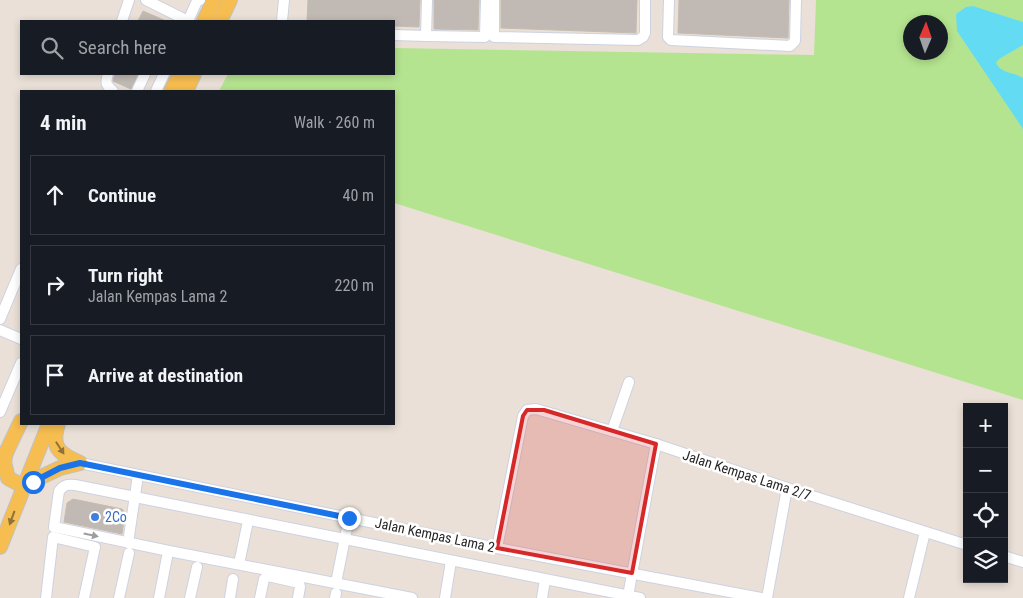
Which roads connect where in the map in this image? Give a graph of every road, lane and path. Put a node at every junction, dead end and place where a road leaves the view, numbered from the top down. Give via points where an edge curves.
1 (129, 0) edge
2 (146, 0) edge
3 (197, 0) edge
4 (214, 0) edge
5 (230, 0) edge
6 (284, 0) edge
7 (428, 0) edge
8 (486, 0) edge
9 (494, 0) edge
10 (645, 0) edge
11 (669, 0) edge
12 (796, 0) edge
13 (171, 17) edge
14 (122, 20) edge
15 (184, 20) edge
16 (188, 20) edge
17 (204, 20) edge
18 (220, 20) edge
19 (282, 20) edge
20 (395, 35) edge
21 (426, 36) junction
22 (489, 37) junction
23 (108, 75) edge
24 (145, 75) edge
25 (164, 75) edge
26 (180, 75) edge
27 (194, 75) edge
28 (112, 90) edge
29 (137, 90) edge
30 (156, 90) edge
31 (172, 90) edge
32 (186, 90) edge
33 (20, 271) edge
34 (0, 319) edge
35 (0, 330) edge
36 (20, 340) edge
37 (20, 365) edge
38 (629, 382) dead end
39 (0, 412) edge
40 (20, 423) edge
41 (49, 425) edge
42 (58, 425) edge
43 (612, 431) junction
44 (656, 444) junction
45 (3, 458) edge
46 (80, 463) junction
47 (138, 475) junction
48 (24, 485) junction
49 (787, 488) junction
50 (135, 498) junction
51 (349, 518) junction
52 (248, 520) junction
53 (54, 532) junction
54 (925, 532) junction
55 (344, 540) junction
56 (963, 544) edge
57 (0, 547) edge
58 (129, 548) junction
59 (497, 548) junction
60 (167, 556) dead end
61 (1008, 557) edge
62 (451, 561) junction
63 (1023, 562) edge
64 (239, 564) junction
65 (196, 567) dead end
66 (632, 573) junction
67 (234, 579) dead end
68 (545, 580) junction
69 (336, 591) edge
70 (628, 596) junction
71 (46, 598) edge
72 (84, 598) edge
73 (119, 598) edge
74 (159, 598) edge
75 (190, 598) edge
76 (230, 598) edge
77 (260, 598) edge
78 (298, 598) edge
79 (412, 598) edge
80 (445, 598) edge
81 (542, 598) edge
82 (640, 598) edge
83 (761, 598) edge
84 (767, 598) edge
85 (909, 598) edge

1 - 14 street
2 - 13 street
3 - 16 street
4 - 17 main road
5 - 18 main road
6 - 19 street
7 - 21 street
8 - 22 street
9 - 22 street
10 - 22 street via 645,33 638,40
11 - 12 street via 668,37 671,40 790,46 795,41
13 - 15 street
20 - 21 street
21 - 22 street
23 - 28 street via 107,86
24 - 29 street
25 - 30 street
26 - 31 main road
27 - 32 main road
33 - 34 street
35 - 36 street
37 - 39 street
38 - 43 street
40 - 45 main road
41 - 48 main road
42 -> 46 main road via 56,445 66,456
43 - 44 street, Jalan Kempas Lama 2/7
43 - 59 street, Jalan Kempas Lama 2/7 via 544,410 527,410 523,416
44 - 49 street, Jalan Kempas Lama 2/7
44 - 66 street
45 - 48 main road via 8,478
46 - 47 street, Jalan Kempas Lama 2
46 - 48 main road via 60,468
47 - 50 street
47 - 51 street, Jalan Kempas Lama 2
48 -> 57 main road
49 - 54 street, Jalan Kempas Lama 2/7
49 - 84 street
50 - 52 street
50 - 53 street via 67,484 59,491
50 - 58 street
51 - 55 street
51 - 59 street, Jalan Kempas Lama 2
52 - 55 street
52 - 64 street
53 -> 58 street
53 - 71 street
53 - 72 street via 95,547
54 - 56 street, Jalan Kempas Lama 2/7
54 - 85 street
55 - 62 street
55 - 69 street
58 - 64 street
58 - 73 street
59 - 66 street, Jalan Kempas Lama 2
60 - 74 street
61 - 63 street
62 - 68 street
62 - 80 street
64 - 69 street
65 - 75 street
66 - 70 street
66 - 83 street, Jalan Kempas Lama 2
67 - 76 street
68 - 70 street
68 - 81 street
69 - 79 street
70 - 82 street
77 - 78 street via 264,579 268,576 299,583

